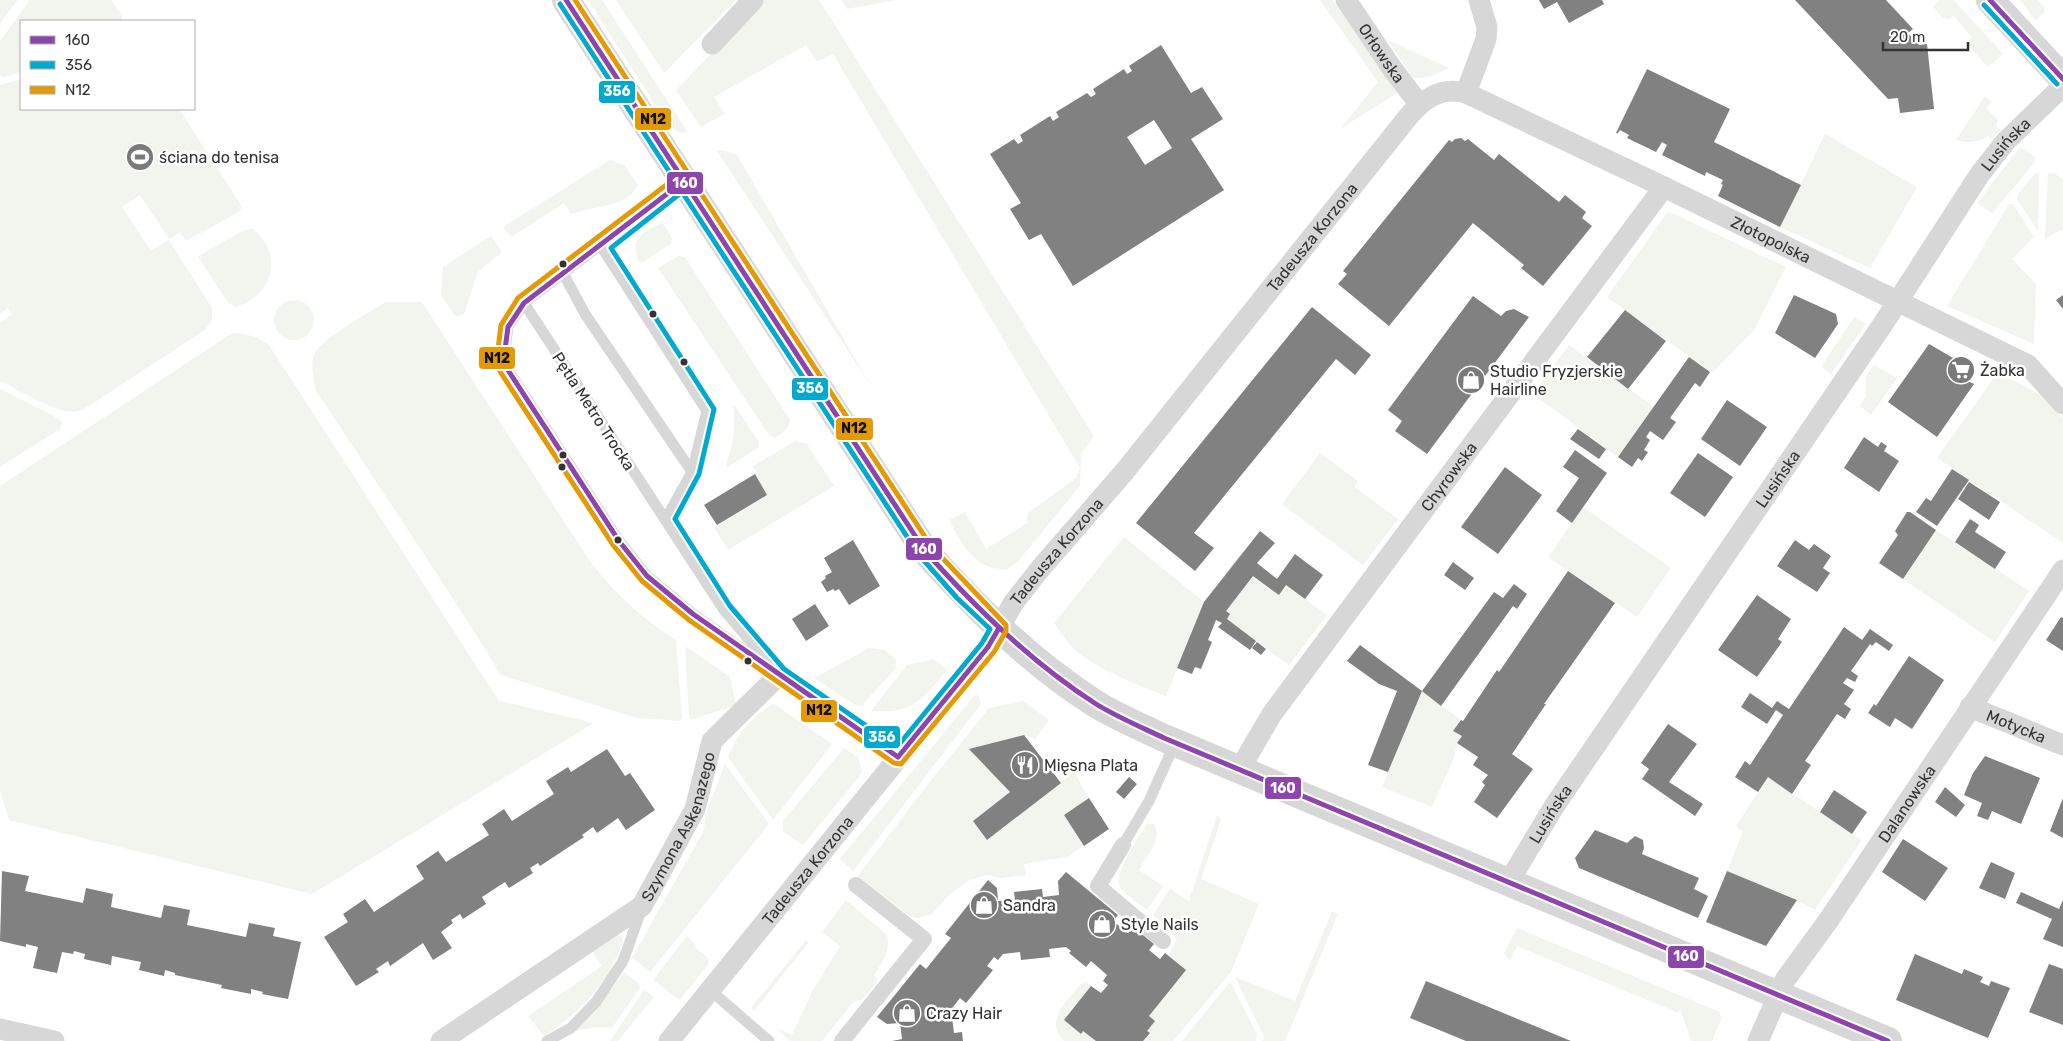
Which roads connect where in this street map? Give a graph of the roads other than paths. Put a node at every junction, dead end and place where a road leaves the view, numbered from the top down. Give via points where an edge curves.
1 (566, 0) edge
2 (753, 0) edge
3 (1346, 0) edge
4 (1479, 0) edge
5 (1990, 0) edge
6 (712, 44) dead end
7 (2063, 79) edge
8 (2063, 86) edge
9 (1466, 93) junction
10 (1419, 104) junction
11 (684, 181) junction
12 (1664, 187) junction
13 (601, 246) junction
14 (563, 272) junction
15 (1898, 301) junction
16 (524, 303) junction
17 (2063, 404) edge
18 (692, 472) junction
19 (666, 518) junction
20 (2063, 570) edge
21 (999, 628) junction
22 (780, 675) junction
23 (1970, 707) junction
24 (1175, 743) junction
25 (2063, 745) edge
26 (898, 757) junction
27 (1239, 770) junction
28 (1124, 846) joint
29 (1508, 883) junction
30 (856, 885) dead end
31 (642, 906) junction
32 (1163, 940) dead end
33 (710, 990) junction
34 (1778, 995) junction
35 (0, 1030) edge
36 (54, 1041) edge
37 (441, 1041) edge
38 (547, 1041) edge
39 (669, 1041) edge
40 (769, 1041) edge
41 (842, 1041) edge
42 (1758, 1041) edge
43 (1888, 1041) edge

1 - 11 street
2 - 6 street
3 - 10 street, Orłowska
4 - 9 street via 1487,27 1486,39
5 - 7 street
8 - 15 street, Lusińska via 1992,158
9 - 10 street, Tadeusza Korzona via 1446,90
9 - 12 street, Złotopolska
10 - 21 street, Tadeusza Korzona via 1126,470 1040,569 1014,602
11 - 13 lane
11 - 21 street via 925,551
12 - 15 street, Złotopolska
12 - 27 street, Chyrowska via 1272,714
13 - 14 lane
13 - 18 lane via 707,411
14 - 16 lane
14 - 18 lane via 585,314
15 - 17 street, Złotopolska via 2028,365
15 - 29 street, Lusińska via 1555,805
16 - 19 lane, Pętla Metro Trocka
16 - 22 lane via 508,327 506,367 620,541 646,576 661,589
18 - 19 lane
19 - 22 lane, Pętla Metro Trocka via 724,610
20 - 23 street, Dalanowska
21 - 24 street via 1057,677 1098,705
21 - 26 street, Tadeusza Korzona via 988,647
22 - 26 street
22 - 31 street, Szymona Askenazego via 712,741 695,808
23 - 25 street, Motycka
23 - 34 street, Dalanowska
24 - 27 street
24 - 28 lane
26 - 33 street, Tadeusza Korzona
27 - 29 street
28 - 32 street via 1098,886
29 - 34 street
30 - 41 street via 924,939
31 - 37 street, Szymona Askenazego
31 - 38 lane via 623,961 596,1002 571,1028
33 - 39 street, Tadeusza Korzona
33 - 40 lane
34 - 42 street, Dalanowska
34 - 43 street
35 - 36 street

